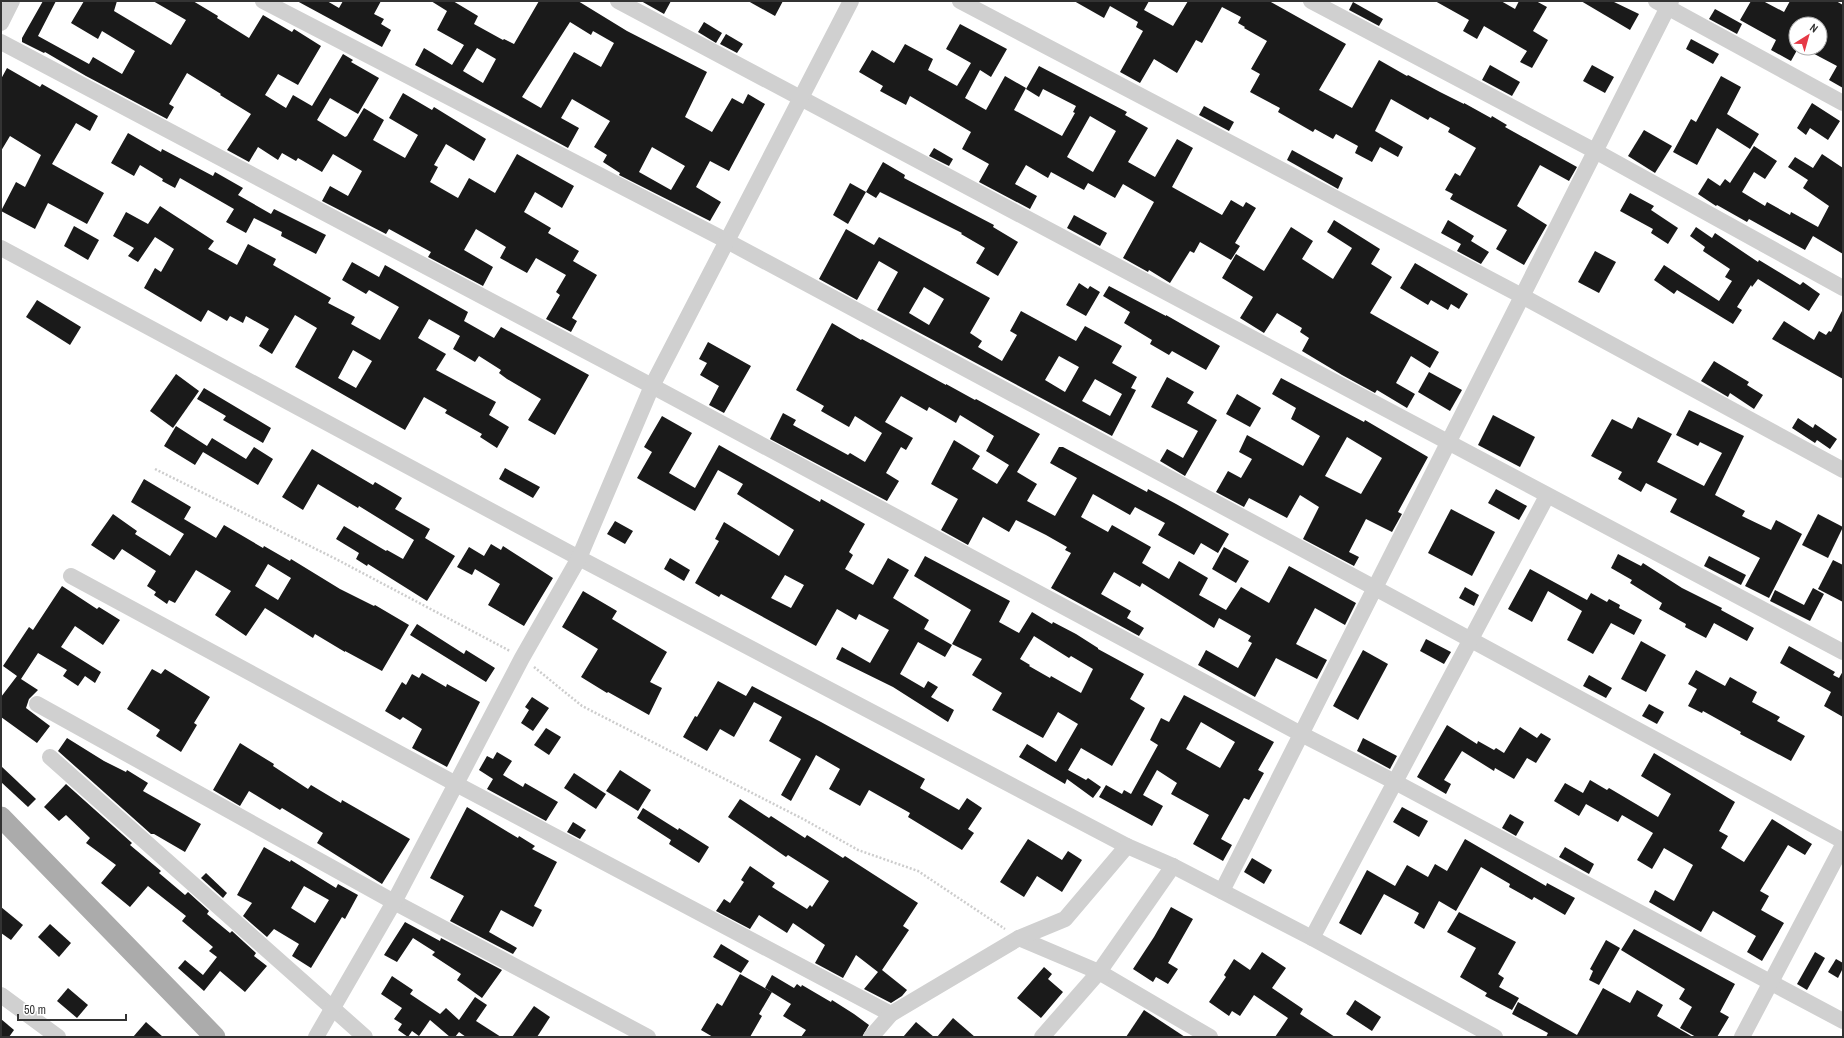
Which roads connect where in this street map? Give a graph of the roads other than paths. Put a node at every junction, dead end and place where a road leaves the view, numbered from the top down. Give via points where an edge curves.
1 (12, 1) edge
2 (263, 1) edge
3 (618, 1) edge
4 (851, 1) edge
5 (960, 1) edge
6 (1311, 1) edge
7 (1665, 3) edge
8 (1, 23) edge
9 (1, 42) edge
10 (801, 98) junction
11 (1843, 102) edge
12 (1595, 151) junction
13 (727, 241) junction
14 (1, 248) edge
15 (1843, 288) edge
16 (1522, 296) junction
17 (652, 386) junction
18 (1448, 443) junction
19 (1843, 470) edge
20 (1547, 496) junction
21 (579, 558) junction
22 (71, 576) dead end
23 (1375, 588) junction
24 (1470, 640) junction
25 (1843, 652) edge
26 (37, 704) dead end
27 (1301, 734) junction
28 (50, 757) dead end
29 (1395, 782) junction
30 (456, 784) junction
31 (1, 816) edge
32 (1843, 841) edge
33 (1843, 845) edge
34 (1127, 846) junction
35 (1173, 866) junction
36 (1222, 891) junction
37 (394, 902) junction
38 (1018, 938) junction
39 (1312, 938) junction
40 (1099, 972) junction
41 (1771, 983) junction
42 (1, 995) edge
43 (333, 1008) junction
44 (891, 1014) junction
45 (1843, 1021) edge
46 (1045, 1036) edge
47 (58, 1037) edge
48 (215, 1037) edge
49 (316, 1037) edge
50 (365, 1037) edge
51 (648, 1037) edge
52 (871, 1037) edge
53 (1210, 1037) edge
54 (1495, 1037) edge
55 (1742, 1037) edge

1 - 8 street
2 - 13 street
3 - 10 street
4 - 10 street
5 - 16 street
6 - 12 street
7 - 11 street
7 - 12 street
9 - 17 street
10 - 13 street
10 - 18 street
12 - 15 street
12 - 16 street
13 - 17 street
13 - 23 street
14 - 21 street
16 - 18 street
16 - 19 street
17 - 21 street
17 - 27 street
18 - 20 street
18 - 23 street
20 - 24 street
20 - 25 street
21 - 30 street via 522,658
21 - 34 street
22 - 30 street
23 - 24 street
23 - 27 street
24 - 29 street
24 - 32 street
26 - 37 street
27 - 29 street
27 - 36 street
28 - 43 street
29 - 39 street
29 - 41 street
30 - 37 street
30 - 44 street
31 - 48 main road
33 - 41 street
34 - 35 street
34 - 38 street via 1065,920
35 - 36 street
35 - 40 street
36 - 39 street
37 - 43 street
37 - 51 street
38 - 40 street
38 - 44 street
39 - 54 street
40 - 46 street
40 - 53 street
41 - 45 street
41 - 55 street
42 - 47 street
43 - 49 street
43 - 50 street
44 - 52 street

